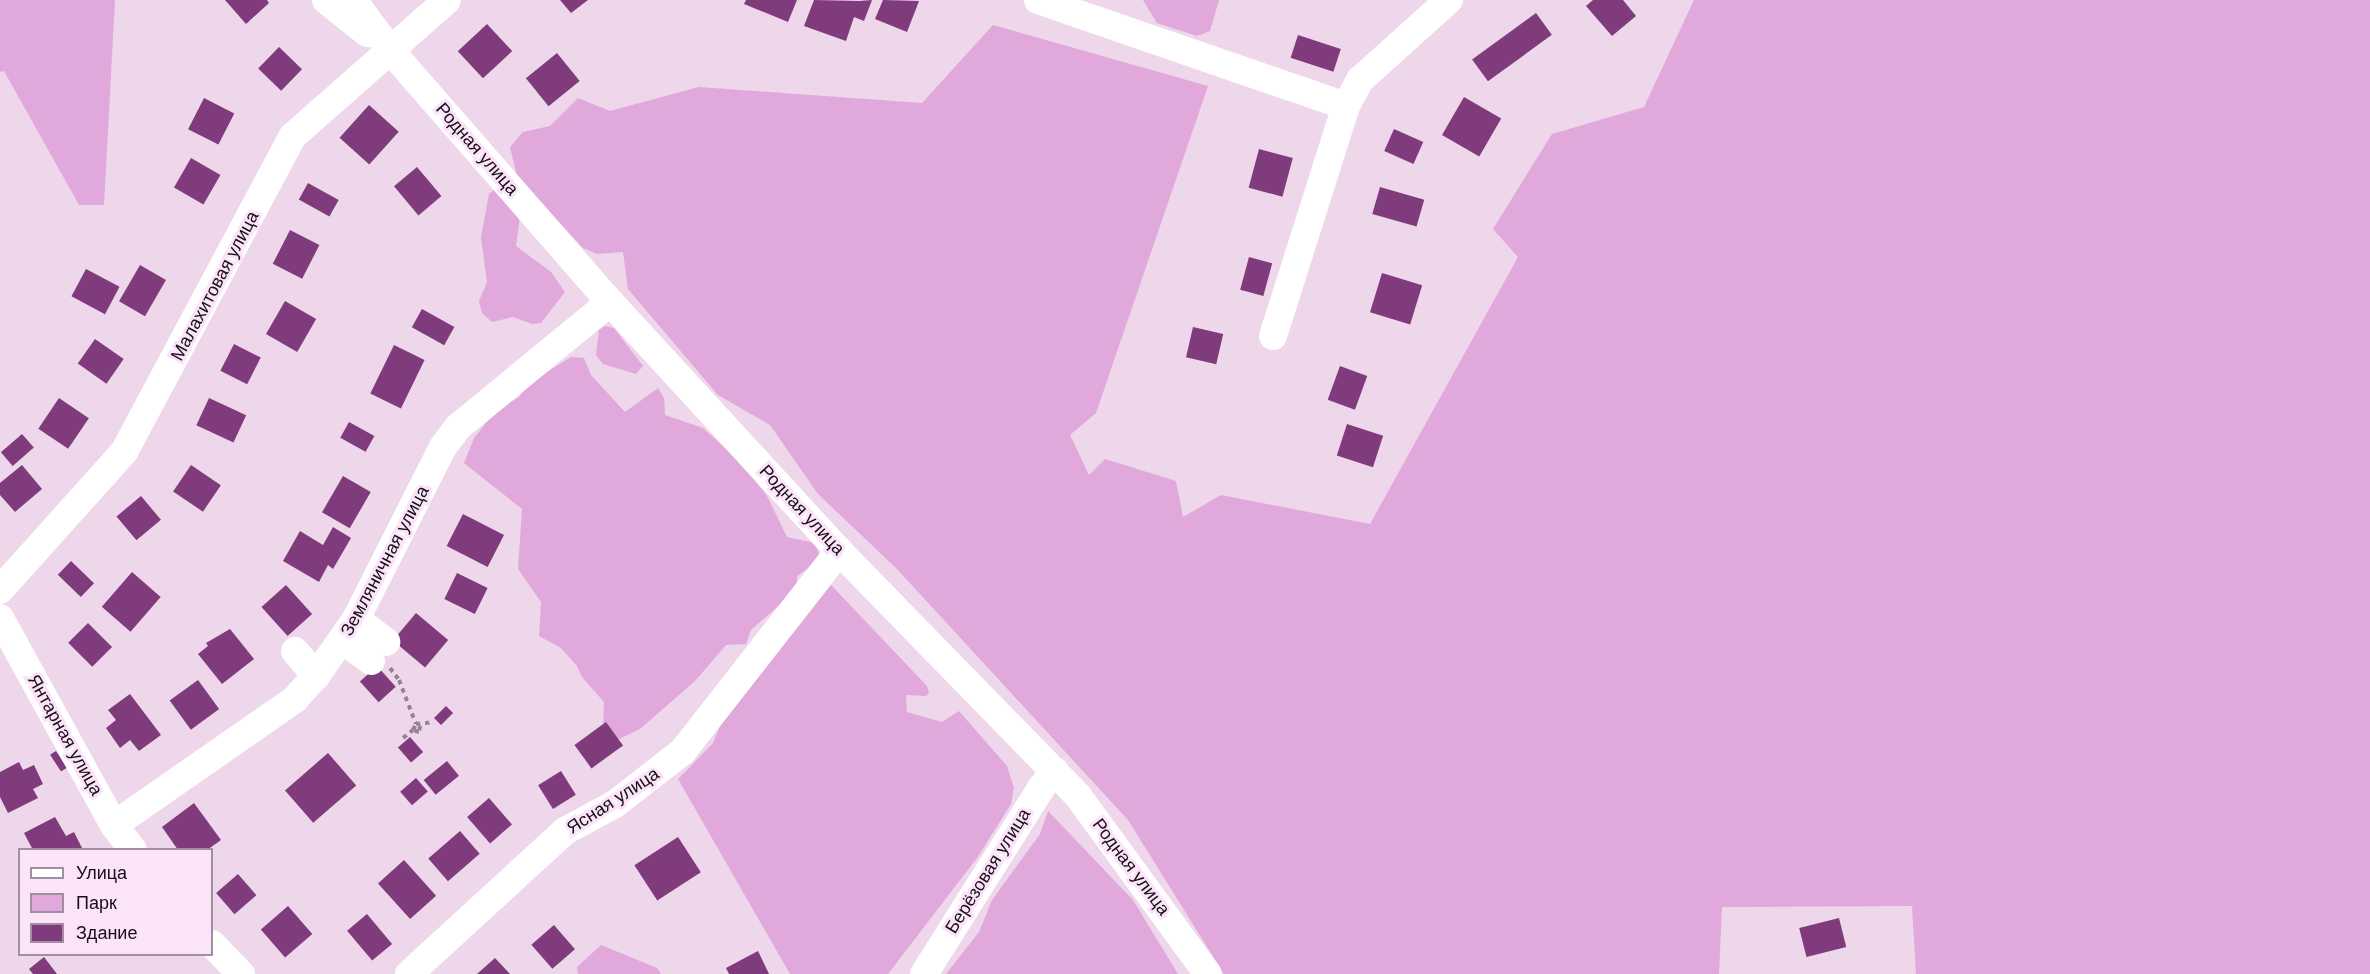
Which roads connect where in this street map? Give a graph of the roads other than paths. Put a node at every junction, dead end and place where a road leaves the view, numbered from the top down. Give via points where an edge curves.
1 (326, 0) edge
2 (353, 0) edge
3 (447, 0) edge
4 (1038, 0) edge
5 (1449, 0) edge
6 (390, 50) junction
7 (1346, 106) junction
8 (610, 302) junction
9 (1273, 336) dead end
10 (839, 551) junction
11 (0, 590) edge
12 (0, 618) edge
13 (350, 630) junction
14 (295, 651) dead end
15 (382, 660) road end
16 (316, 676) junction
17 (1055, 771) junction
18 (114, 825) junction
19 (132, 848) edge
20 (213, 945) edge
21 (241, 974) edge
22 (409, 974) edge
23 (924, 974) edge
24 (1208, 974) edge

1 - 6 street, Родная улица
2 - 6 street, Родная улица
3 - 6 street, Малахитовая улица
4 - 7 street
5 - 7 street via 1360,80
6 - 8 street, Родная улица
6 - 11 street, Малахитовая улица via 293,136 124,452
7 - 9 street
8 - 10 street, Родная улица
8 - 13 street, Земляничная улица via 458,427 443,447
10 - 17 street, Родная улица
10 - 22 street, Ясная улица via 683,751 615,804 564,831
12 - 18 street, Янтарная улица
13 - 15 street
13 - 16 street, Земляничная улица
14 - 16 street
16 - 18 street, Земляничная улица via 295,699
17 - 23 street, Берёзовая улица
17 - 24 street, Родная улица via 1078,796
18 - 19 street, Янтарная улица
20 - 21 street

